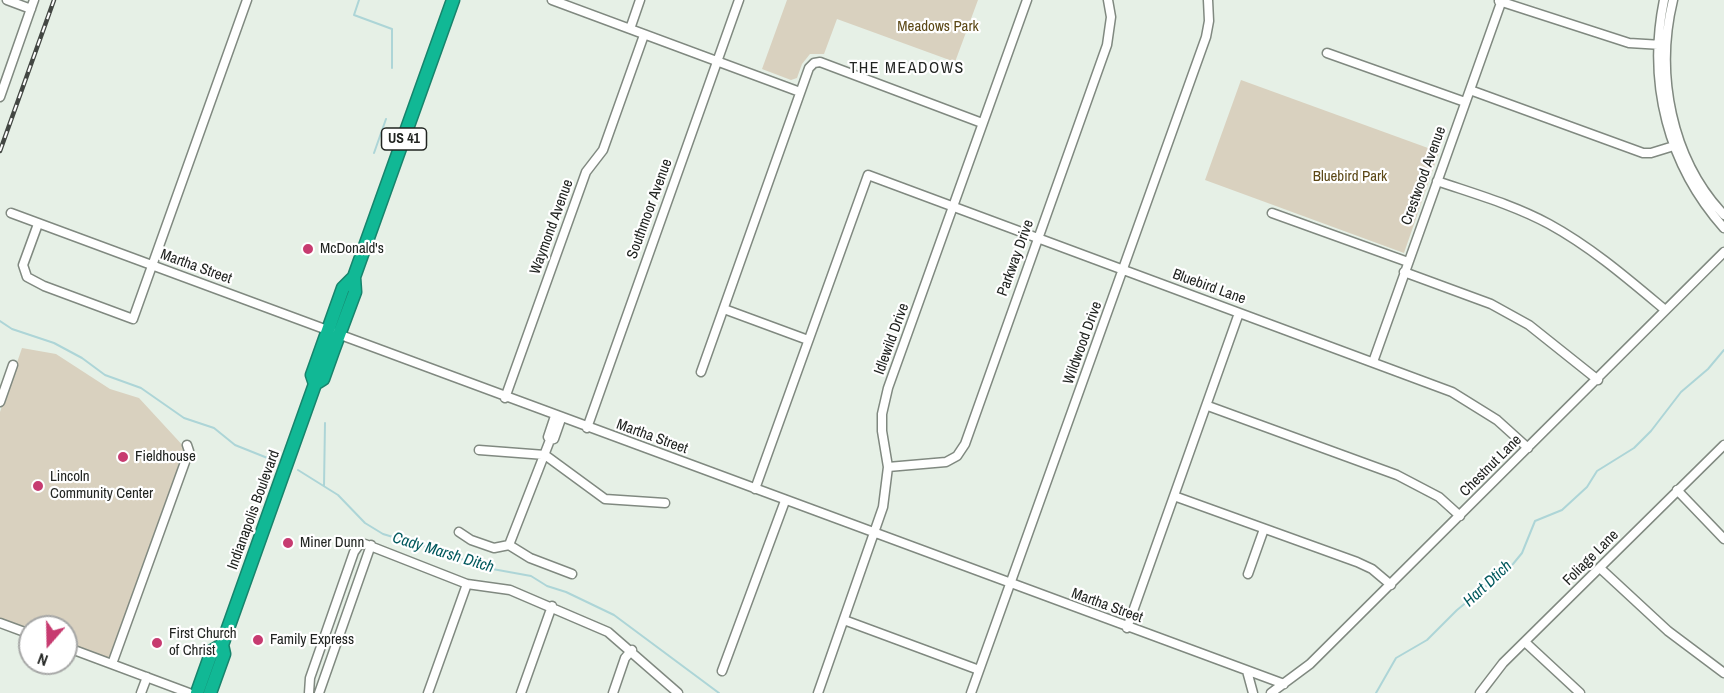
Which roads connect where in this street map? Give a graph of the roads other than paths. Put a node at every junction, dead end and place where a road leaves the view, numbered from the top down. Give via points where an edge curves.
1 (7, 0) edge
2 (247, 0) edge
3 (453, 0) edge
4 (552, 0) edge
5 (640, 0) edge
6 (739, 0) edge
7 (1027, 0) edge
8 (1108, 0) edge
9 (1208, 0) edge
10 (1664, 0) edge
11 (1673, 0) edge
12 (1500, 1) edge
13 (33, 4) edge
14 (630, 29) junction
15 (644, 35) junction
16 (1661, 45) junction
17 (1327, 53) dead end
18 (717, 62) junction
19 (1470, 90) junction
20 (800, 92) junction
21 (0, 97) edge
22 (1465, 102) junction
23 (982, 123) junction
24 (1677, 145) junction
25 (1437, 181) junction
26 (953, 206) junction
27 (11, 213) dead end
28 (1272, 213) dead end
29 (1724, 215) edge
30 (38, 224) junction
31 (1724, 228) edge
32 (1038, 238) junction
33 (1724, 252) edge
34 (1408, 262) junction
35 (153, 266) junction
36 (1123, 270) junction
37 (1404, 272) junction
38 (724, 309) junction
39 (1664, 309) junction
40 (1239, 313) junction
41 (333, 333) junction
42 (808, 340) junction
43 (1373, 363) junction
44 (13, 365) dead end
45 (701, 372) dead end
46 (1598, 380) junction
47 (505, 398) junction
48 (0, 402) edge
49 (1208, 406) junction
50 (558, 418) junction
51 (587, 428) junction
52 (187, 445) dead end
53 (1724, 445) edge
54 (1528, 448) junction
55 (479, 450) dead end
56 (545, 455) junction
57 (888, 467) junction
58 (755, 489) junction
59 (1677, 490) junction
60 (1174, 496) junction
61 (785, 501) junction
62 (665, 503) dead end
63 (1460, 516) junction
64 (1264, 529) junction
65 (459, 532) dead end
66 (875, 534) junction
67 (1724, 539) edge
68 (371, 545) junction
69 (509, 545) junction
70 (1601, 569) junction
71 (572, 574) dead end
72 (1248, 574) dead end
73 (467, 584) junction
74 (1011, 584) junction
75 (1391, 585) junction
76 (552, 606) junction
77 (844, 620) junction
78 (0, 623) edge
79 (1127, 628) junction
80 (18, 630) edge
81 (1525, 642) junction
82 (222, 645) junction
83 (632, 650) junction
84 (78, 651) edge
85 (112, 664) junction
86 (979, 670) junction
87 (722, 671) dead end
88 (1247, 671) junction
89 (1724, 673) edge
90 (147, 677) junction
91 (1284, 684) junction
92 (141, 693) edge
93 (189, 693) edge
94 (197, 693) edge
95 (210, 693) edge
96 (309, 693) edge
97 (319, 693) edge
98 (428, 693) edge
99 (521, 693) edge
100 (613, 693) edge
101 (678, 693) edge
102 (818, 693) edge
103 (971, 693) edge
104 (1253, 693) edge
105 (1271, 693) edge
106 (1480, 693) edge
107 (1580, 693) edge

1 - 13 street
2 - 35 street
3 - 41 highway, Indianapolis Boulevard / US 41 via 354,277 343,288
4 - 14 street
5 - 14 street
6 - 18 street, Southmoor Avenue
7 - 23 street, Idlewild Drive
8 - 32 street, Parkway Drive via 1111,17 1107,45
9 - 36 street, Wildwood Drive via 1206,37
10 - 16 street
11 - 16 street
12 - 16 street via 1629,43
12 - 19 street, Crestwood Avenue
13 - 21 street
14 - 15 street
15 - 18 street
15 - 47 street, Waymond Avenue via 603,150 586,172
16 - 24 street
17 - 22 street
18 - 20 street
18 - 51 street, Southmoor Avenue
19 - 22 street, Crestwood Avenue
19 - 24 street via 1642,153
20 - 23 street via 809,68 820,62
20 - 38 street
22 - 25 street, Crestwood Avenue
23 - 26 street, Idlewild Drive
24 - 29 street
24 - 31 street via 1690,182
25 - 34 street, Crestwood Avenue
25 - 39 street via 1547,223 1610,263
26 - 32 street, Bluebird Lane
26 - 42 street, Bluebird Lane via 868,175
26 - 57 street, Idlewild Drive via 888,388 882,430
27 - 30 street, Martha Street
28 - 34 street
30 - 35 street, Martha Street
30 - 35 street via 23,270 34,281 133,319
32 - 36 street, Bluebird Lane
32 - 57 street, Parkway Drive via 965,444 957,456 946,462
33 - 39 street, Chestnut Lane
34 - 37 street, Crestwood Avenue
35 - 41 street, Martha Street
36 - 40 street, Bluebird Lane
36 - 74 street, Wildwood Drive
37 - 43 street, Crestwood Avenue
37 - 46 street via 1491,304 1529,325
38 - 42 street
38 - 45 street
39 - 46 street, Chestnut Lane
40 - 43 street, Bluebird Lane
40 - 49 street
41 - 47 street, Martha Street
41 - 82 highway, Indianapolis Boulevard / US 41 via 323,379 315,384
42 - 58 street
43 - 54 street, Bluebird Lane via 1452,392 1497,420
44 - 48 street
46 - 54 street, Chestnut Lane
47 - 50 street, Martha Street
49 - 60 street
49 - 63 street via 1397,475 1439,497
50 - 51 street, Martha Street
50 - 56 street via 554,439
51 - 58 street, Martha Street
52 - 85 street via 189,451
53 - 59 street, Foliage Lane
54 - 63 street, Chestnut Lane
55 - 56 street
56 - 62 street via 605,499
56 - 69 street
57 - 66 street, Idlewild Drive via 884,507
58 - 61 street, Martha Street
59 - 67 street
59 - 70 street, Foliage Lane
60 - 64 street
60 - 79 street
61 - 66 street, Martha Street
61 - 87 street
63 - 75 street, Chestnut Lane
64 - 72 street
64 - 75 street via 1357,562
65 - 69 street via 494,548
66 - 74 street, Martha Street
66 - 77 street, Idlewild Drive
68 - 73 street
68 - 96 street via 359,545 354,552 310,678
68 - 97 street
69 - 71 street via 530,558
70 - 81 street, Foliage Lane
70 - 89 street via 1668,631
73 - 76 street via 510,590
73 - 98 street
74 - 79 street, Martha Street
74 - 86 street, Wildwood Drive
75 - 91 street, Chestnut Lane
76 - 83 street via 608,632
76 - 99 street
77 - 86 street
77 - 102 street, Idlewild Drive
78 - 80 street
79 - 88 street, Martha Street
81 - 106 street, Foliage Lane
81 - 107 street
82 - 94 highway, Indianapolis Boulevard / US 41 via 212,651
82 - 95 highway, Indianapolis Boulevard / US 41 via 224,654
83 - 100 street
83 - 101 street
84 - 85 street
85 - 90 street
86 - 103 street, Wildwood Drive
88 - 91 street, Martha Street
88 - 104 street
90 - 92 street
90 - 93 street
91 - 105 street, Chestnut Lane

